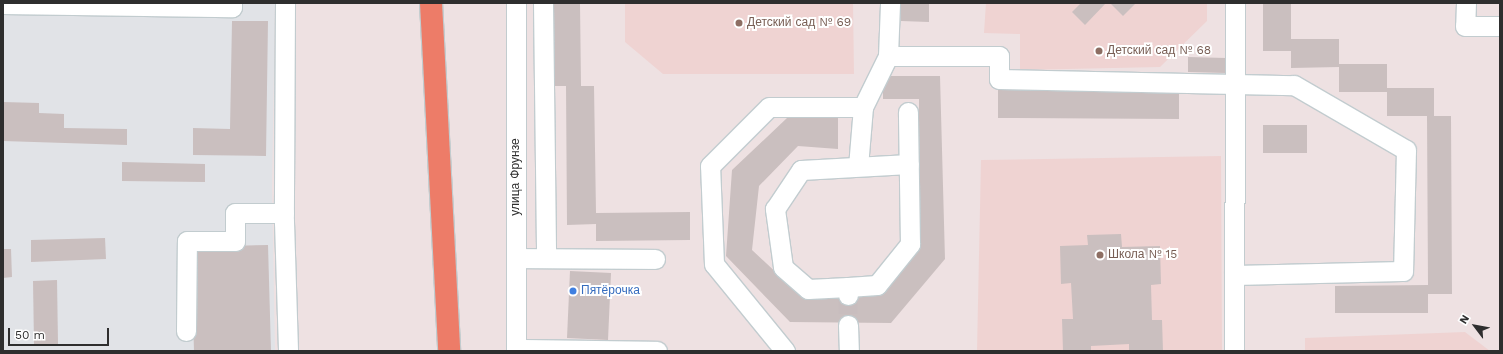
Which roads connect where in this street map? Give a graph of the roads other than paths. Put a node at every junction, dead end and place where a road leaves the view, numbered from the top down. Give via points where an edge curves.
1 (232, 3) edge
2 (285, 3) edge
3 (431, 3) edge
4 (890, 3) edge
5 (1235, 3) edge
6 (1466, 3) edge
7 (3, 4) edge
8 (543, 11) edge
9 (516, 12) edge
10 (1500, 26) edge
11 (888, 56) junction
12 (1235, 84) junction
13 (863, 107) junction
14 (908, 112) dead end
15 (909, 164) junction
16 (858, 166) junction
17 (284, 213) junction
18 (516, 258) junction
19 (546, 258) junction
20 (655, 259) dead end
21 (1234, 275) junction
22 (848, 325) tunnel mouth
23 (186, 331) dead end
24 (516, 350) edge
25 (288, 351) edge
26 (449, 351) edge
27 (657, 351) edge
28 (785, 351) edge
29 (849, 351) edge
30 (1234, 351) edge

1 - 7 street via 232,7
2 - 17 street
3 - 26 main road
4 - 11 street
5 - 12 street
6 - 10 street via 1465,26
8 - 9 street
8 - 19 street
9 - 18 street, улица Фрунзе
11 - 12 street via 999,56 999,79
11 - 13 street
12 - 21 street
12 - 21 street via 1294,85 1406,150 1403,271
13 - 16 street
13 - 28 street via 769,107 710,166 714,264
14 - 15 street
15 - 16 street
15 - 16 street via 910,244 877,285 848,291 808,289 783,267 775,209 801,170
17 - 23 street via 235,213 235,241 186,241
17 - 25 street
18 - 19 street
18 - 24 street, улица Фрунзе
19 - 20 street
21 - 30 street
22 - 29 street
24 - 27 street

